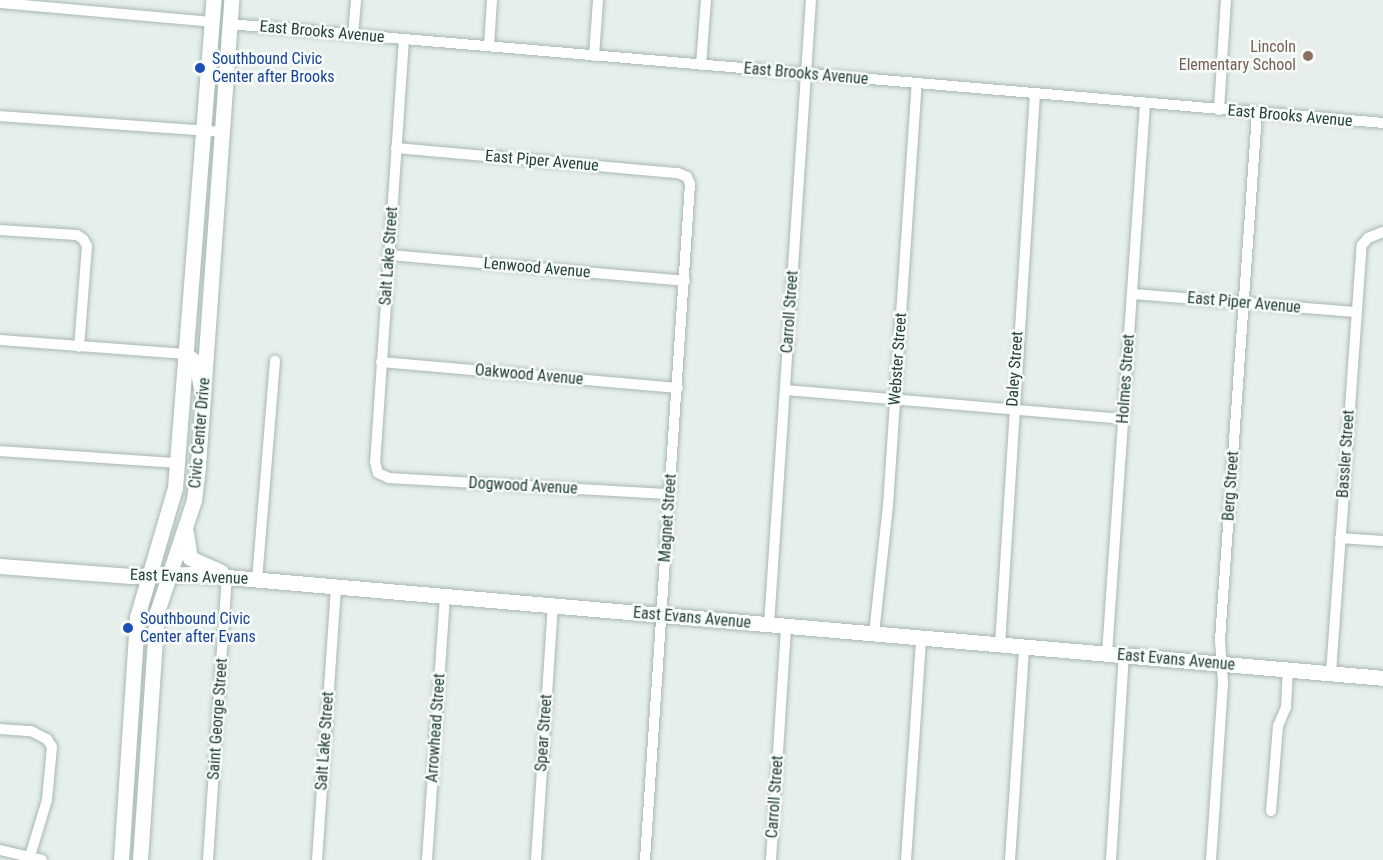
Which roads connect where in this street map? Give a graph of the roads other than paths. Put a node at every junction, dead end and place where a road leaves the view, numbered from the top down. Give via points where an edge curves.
1 (213, 0) edge
2 (222, 0) edge
3 (231, 0) edge
4 (356, 0) edge
5 (492, 0) edge
6 (598, 0) edge
7 (706, 0) edge
8 (811, 0) edge
9 (1226, 0) edge
10 (0, 3) edge
11 (212, 22) junction
12 (229, 24) junction
13 (353, 35) junction
14 (404, 39) junction
15 (489, 46) junction
16 (227, 54) junction
17 (594, 56) junction
18 (701, 65) junction
19 (806, 74) junction
20 (917, 84) junction
21 (1035, 94) junction
22 (1145, 103) junction
23 (1219, 110) junction
24 (1257, 112) junction
25 (0, 116) edge
26 (1383, 123) edge
27 (202, 131) junction
28 (222, 132) junction
29 (396, 148) junction
30 (687, 177) joint
31 (0, 230) edge
32 (1383, 232) edge
33 (389, 255) junction
34 (685, 281) junction
35 (1132, 294) junction
36 (1244, 303) junction
37 (1356, 312) junction
38 (0, 340) edge
39 (79, 347) junction
40 (185, 354) junction
41 (275, 361) dead end
42 (381, 363) junction
43 (678, 387) junction
44 (785, 390) junction
45 (204, 396) junction
46 (895, 400) junction
47 (1012, 410) junction
48 (1123, 419) junction
49 (0, 451) edge
50 (177, 463) junction
51 (378, 473) joint
52 (670, 494) junction
53 (188, 520) junction
54 (1340, 538) junction
55 (1383, 541) edge
56 (0, 566) edge
57 (149, 575) junction
58 (168, 575) junction
59 (231, 578) junction
60 (257, 580) junction
61 (336, 587) junction
62 (445, 597) junction
63 (553, 606) junction
64 (662, 616) junction
65 (769, 625) junction
66 (786, 626) junction
67 (874, 634) junction
68 (921, 638) junction
69 (1000, 645) junction
70 (1024, 647) junction
71 (1107, 654) junction
72 (1124, 655) junction
73 (1222, 664) junction
74 (1288, 669) junction
75 (1330, 673) junction
76 (1383, 678) edge
77 (0, 729) edge
78 (1271, 811) dead end
79 (123, 813) junction
80 (0, 850) edge
81 (30, 856) junction
82 (42, 860) edge
83 (120, 860) edge
84 (129, 860) edge
85 (140, 860) edge
86 (208, 860) edge
87 (317, 860) edge
88 (427, 860) edge
89 (536, 860) edge
90 (645, 860) edge
91 (771, 860) edge
92 (906, 860) edge
93 (1010, 860) edge
94 (1111, 860) edge
95 (1211, 860) edge

1 - 11 main road, Civic Center Drive
2 - 12 main road
3 - 12 main road, Civic Center Drive
4 - 13 street
5 - 15 street
6 - 17 street
7 - 18 street
8 - 19 street, Carroll Street
9 - 23 street
10 - 11 street
11 - 16 main road via 220,28 220,51
11 - 27 main road, Civic Center Drive
12 - 13 street, East Brooks Avenue
12 - 16 main road, Civic Center Drive
13 - 14 street, East Brooks Avenue
14 - 15 street, East Brooks Avenue
14 - 29 street, Salt Lake Street
15 - 17 street, East Brooks Avenue
16 - 28 main road, Civic Center Drive
17 - 18 street, East Brooks Avenue
18 - 19 street, East Brooks Avenue
19 - 20 street, East Brooks Avenue
19 - 44 street, Carroll Street
20 - 21 street, East Brooks Avenue
20 - 46 street, Webster Street
21 - 22 street, East Brooks Avenue
21 - 47 street, Daley Street
22 - 23 street, East Brooks Avenue
22 - 35 street, Holmes Street
23 - 24 street, East Brooks Avenue
24 - 26 street, East Brooks Avenue
24 - 36 street, Berg Street
25 - 27 street
27 - 28 street
27 - 40 main road, Civic Center Drive
28 - 45 main road, Civic Center Drive
29 - 30 street, East Piper Avenue
29 - 33 street, Salt Lake Street
30 - 34 street, Magnet Street
31 - 39 street via 77,235 83,239 87,246
32 - 37 street, Bassler Street via 1362,245
33 - 34 street, Lenwood Avenue
33 - 42 street, Salt Lake Street
34 - 43 street, Magnet Street
35 - 36 street, East Piper Avenue
35 - 48 street, Holmes Street
36 - 37 street, East Piper Avenue
36 - 73 street, Berg Street via 1220,640
37 - 54 street, Bassler Street
38 - 39 street
39 - 40 street
40 - 45 main road via 196,362
40 - 50 main road, Civic Center Drive
41 - 60 street
42 - 43 street, Oakwood Avenue
42 - 51 street, Salt Lake Street via 375,462
43 - 52 street, Magnet Street
44 - 46 street
44 - 65 street, Carroll Street
45 - 53 main road, Civic Center Drive via 194,500
46 - 47 street
46 - 67 street, Webster Street
47 - 48 street
47 - 69 street, Daley Street
48 - 71 street, Holmes Street
49 - 50 street
50 - 57 main road, Civic Center Drive via 172,506
51 - 52 street, Dogwood Avenue via 388,478
52 - 64 street, Magnet Street
53 - 58 main road, Civic Center Drive
53 - 59 main road via 185,544 190,558
54 - 55 street
54 - 75 street, Bassler Street
56 - 57 main road, East Evans Avenue
57 - 58 main road, East Evans Avenue
57 - 79 main road, Civic Center Drive via 136,626
58 - 59 main road, East Evans Avenue
58 - 85 main road, Civic Center Drive via 154,632
59 - 60 main road, East Evans Avenue
59 - 86 street, Saint George Street
60 - 61 main road, East Evans Avenue
61 - 62 main road, East Evans Avenue
61 - 87 street, Salt Lake Street
62 - 63 main road, East Evans Avenue
62 - 88 street, Arrowhead Street
63 - 64 main road, East Evans Avenue
63 - 89 street, Spear Street
64 - 65 main road, East Evans Avenue
64 - 90 street, Magnet Street
65 - 66 main road, East Evans Avenue
66 - 67 main road, East Evans Avenue
66 - 91 street, Carroll Street
67 - 68 main road, East Evans Avenue
68 - 69 main road, East Evans Avenue
68 - 92 street
69 - 70 main road, East Evans Avenue
70 - 71 main road, East Evans Avenue
70 - 93 street
71 - 72 main road, East Evans Avenue
72 - 73 main road, East Evans Avenue
72 - 94 street
73 - 74 main road, East Evans Avenue
73 - 95 street, Berg Street
74 - 75 main road, East Evans Avenue
74 - 78 street via 1286,707 1278,726
75 - 76 main road, East Evans Avenue
77 - 81 street via 30,731 47,739 52,747 47,800
79 - 83 main road, Civic Center Drive
79 - 84 main road
80 - 81 street
81 - 82 street

